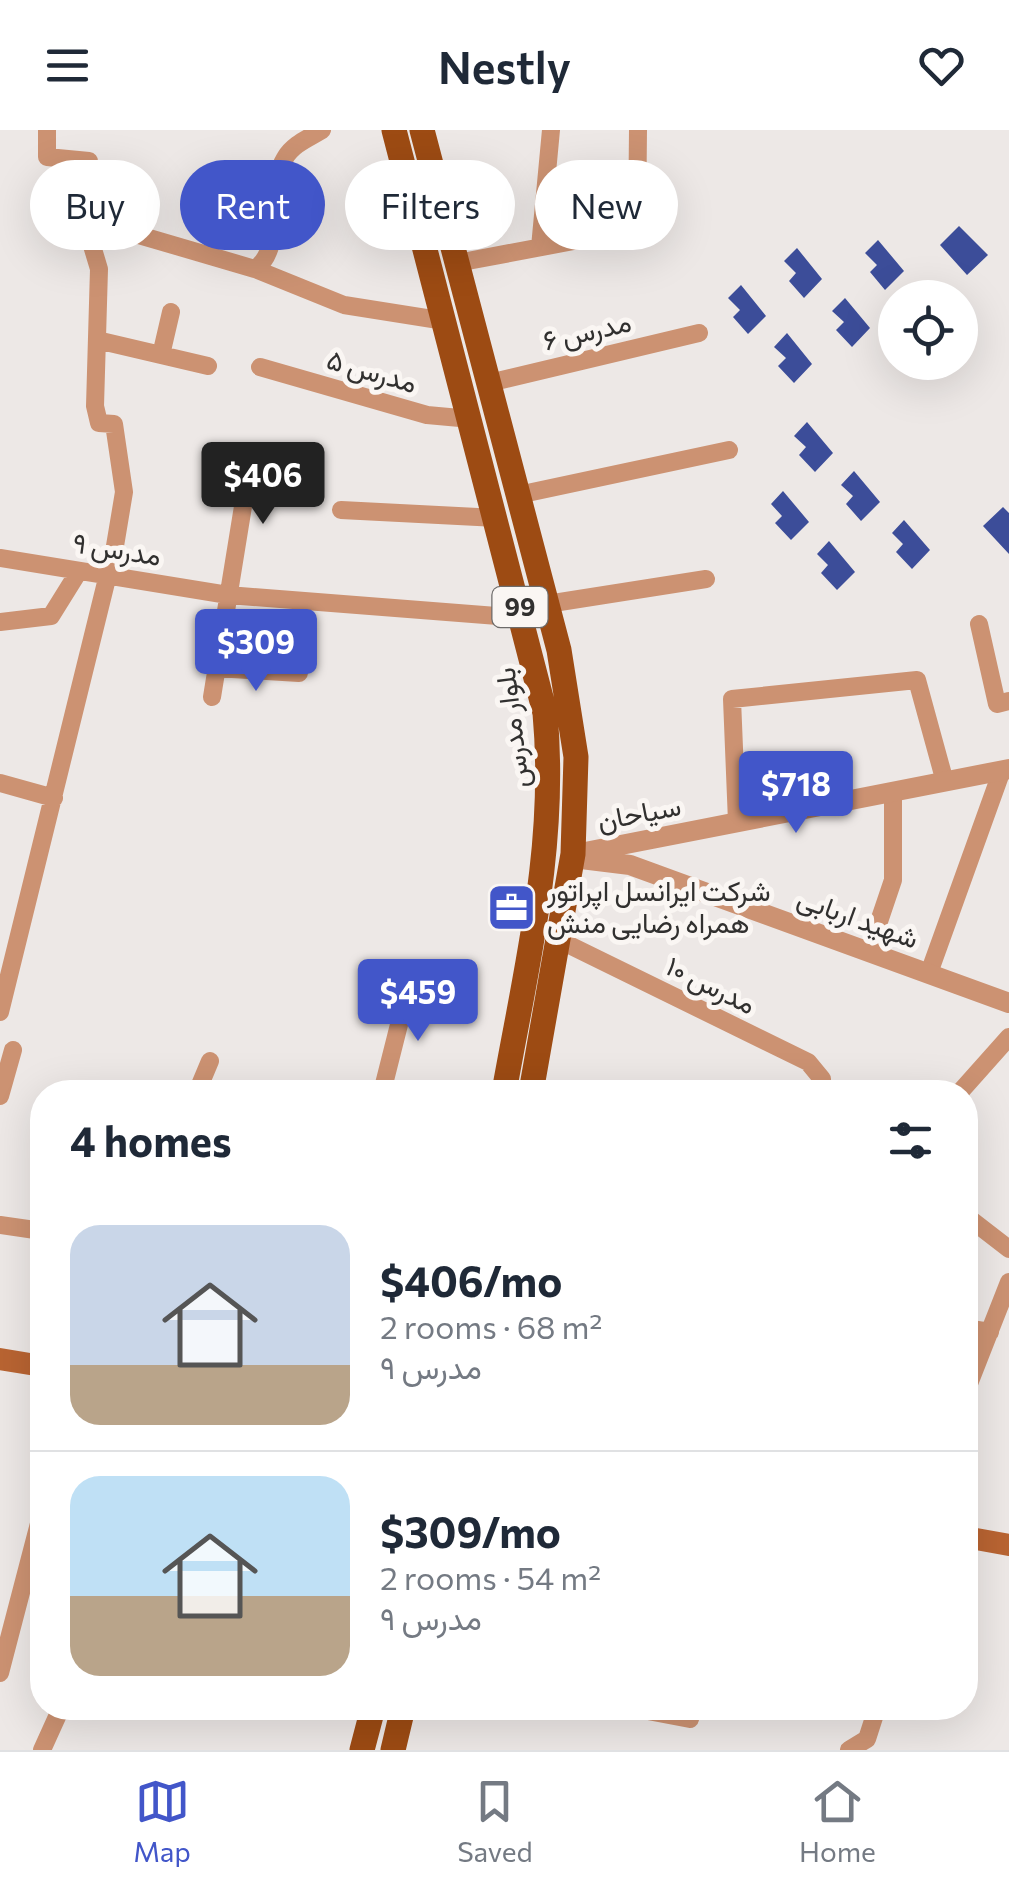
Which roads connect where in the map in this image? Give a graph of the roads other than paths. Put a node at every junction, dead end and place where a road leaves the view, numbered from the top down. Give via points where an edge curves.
1 (47, 130) edge
2 (322, 130) edge
3 (394, 130) edge
4 (422, 130) edge
5 (551, 130) edge
6 (638, 130) edge
7 (78, 160) edge
8 (402, 160) edge
9 (430, 160) edge
10 (548, 160) edge
11 (638, 160) edge
12 (160, 242) edge
13 (535, 248) edge
14 (93, 250) edge
15 (426, 250) edge
16 (454, 250) edge
17 (457, 263) junction
18 (255, 269) junction
19 (172, 312) dead end
20 (445, 321) junction
21 (699, 333) dead end
22 (97, 340) junction
23 (161, 355) junction
24 (208, 366) dead end
25 (260, 367) dead end
26 (488, 383) junction
27 (471, 419) junction
28 (728, 450) dead end
29 (252, 451) dead end
30 (518, 495) junction
31 (341, 510) dead end
32 (497, 518) junction
33 (0, 558) edge
34 (79, 571) junction
35 (104, 575) junction
36 (706, 578) dead end
37 (228, 595) junction
38 (547, 604) junction
39 (524, 618) junction
40 (0, 622) edge
41 (979, 624) dead end
42 (216, 668) junction
43 (299, 674) dead end
44 (212, 696) dead end
45 (1009, 701) edge
46 (1005, 770) edge
47 (945, 782) junction
48 (0, 784) edge
49 (894, 792) junction
50 (54, 798) junction
51 (737, 822) junction
52 (616, 855) junction
53 (573, 856) junction
54 (558, 940) junction
55 (869, 950) junction
56 (929, 973) junction
57 (409, 985) dead end
58 (1008, 1000) edge
59 (0, 1012) edge
60 (1009, 1037) edge
61 (13, 1050) dead end
62 (210, 1061) dead end
63 (202, 1080) edge
64 (385, 1080) edge
65 (506, 1080) edge
66 (533, 1080) edge
67 (822, 1080) edge
68 (971, 1080) edge
69 (0, 1096) edge
70 (978, 1224) edge
71 (0, 1226) edge
72 (30, 1230) edge
73 (1009, 1249) edge
74 (1009, 1282) edge
75 (978, 1330) edge
76 (990, 1332) junction
77 (0, 1358) edge
78 (978, 1362) edge
79 (30, 1364) edge
80 (978, 1539) edge
81 (1009, 1545) edge
82 (30, 1584) edge
83 (0, 1673) edge
84 (56, 1720) edge
85 (370, 1720) edge
86 (400, 1720) edge
87 (873, 1720) edge
88 (42, 1750) edge
89 (362, 1750) edge
90 (393, 1750) edge
91 (849, 1750) edge

1 - 7 street via 47,157
2 - 18 street via 282,161 267,254
3 - 8 main road, بلوار مدرس / 99
4 - 9 main road, بلوار مدرس / 99
5 - 10 street
6 - 11 street
12 - 18 street
13 - 17 street
14 - 22 street
15 - 20 main road, بلوار مدرس / 99
16 - 17 main road, بلوار مدرس / 99
17 - 26 main road, بلوار مدرس / 99
18 - 20 street via 344,305
19 - 23 street
20 - 27 main road, بلوار مدرس / 99
21 - 26 street, مدرس ۶
22 - 23 street
22 - 35 street via 95,406 99,423 114,424 124,492
23 - 24 street
25 - 27 street, مدرس ۵ via 427,415
26 - 30 main road, بلوار مدرس / 99
27 - 32 main road, بلوار مدرس / 99
28 - 30 street
29 - 37 street
30 - 38 main road, بلوار مدرس / 99
31 - 32 street
32 - 39 main road, بلوار مدرس / 99
33 - 34 street, مدرس ۹
34 - 35 street, مدرس ۹
34 - 40 street via 51,616
35 - 37 street, مدرس ۹
35 - 50 street
36 - 38 street
37 - 39 street, مدرس ۹
37 - 42 street
38 - 53 main road, بلوار مدرس / 99 via 576,756
39 - 65 main road, بلوار مدرس / 99 via 545,713 550,806
41 - 45 street via 997,704
42 - 43 street
42 - 44 street
46 - 47 street, سیاحان
46 - 56 street
47 - 49 street, سیاحان
47 - 51 street via 917,680 732,699
48 - 50 street
49 - 51 street, سیاحان
49 - 55 street via 894,880
50 - 59 street
51 - 52 street, سیاحان
52 - 53 street, شهید اربابی
52 - 55 street, شهید اربابی
53 - 54 main road, بلوار مدرس / 99
54 - 66 main road, بلوار مدرس / 99
54 - 67 street, مدرس ۱۰ via 808,1062
55 - 56 street, شهید اربابی
56 - 58 street, شهید اربابی
57 - 64 street
60 - 68 street
61 - 69 street
62 - 63 street
70 - 73 street
71 - 72 street
74 - 76 street
75 - 76 street
76 - 78 street
77 - 79 main road
80 - 81 main road
82 - 83 street
84 - 88 street
85 - 89 main road
86 - 90 main road
87 - 91 street via 866,1739

